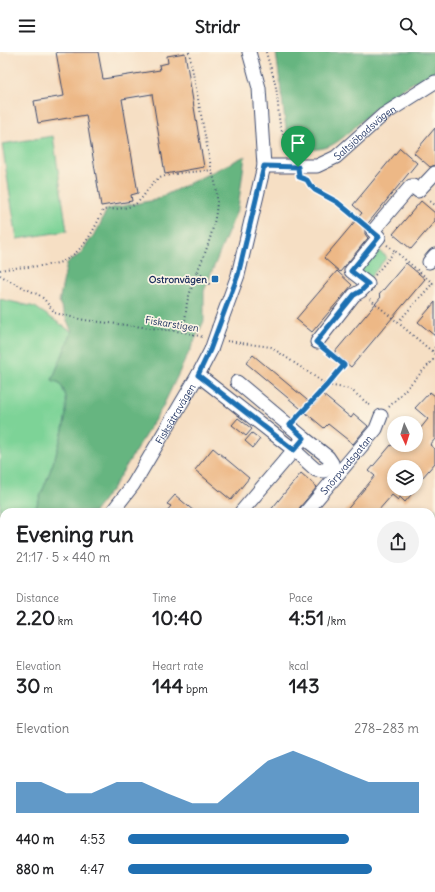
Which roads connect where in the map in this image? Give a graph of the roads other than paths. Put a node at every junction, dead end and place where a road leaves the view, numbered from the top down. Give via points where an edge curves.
1 (249, 52) edge
2 (435, 82) edge
3 (264, 166) junction
4 (435, 172) edge
5 (316, 342) road end
6 (198, 375) junction
7 (237, 382) dead end
8 (382, 416) road end
9 (304, 438) junction
10 (294, 450) junction
11 (115, 508) edge
12 (244, 508) edge
13 (309, 508) edge

1 - 3 street, Fisksätravägen via 259,88
2 - 3 street, Saltsjöbadsvägen via 383,115 336,157 317,166
3 - 6 street, Fisksätravägen, bridge via 238,275 220,334
4 - 5 street via 418,191 411,186 373,231 379,237 351,271 364,287 354,295
6 - 10 street
6 - 11 street, Fisksätravägen via 133,485
7 - 9 street
8 - 13 street, Snörpvadsgatan via 376,429
9 - 10 street
9 - 10 street via 328,457 332,463 327,469 316,470
10 - 12 street

